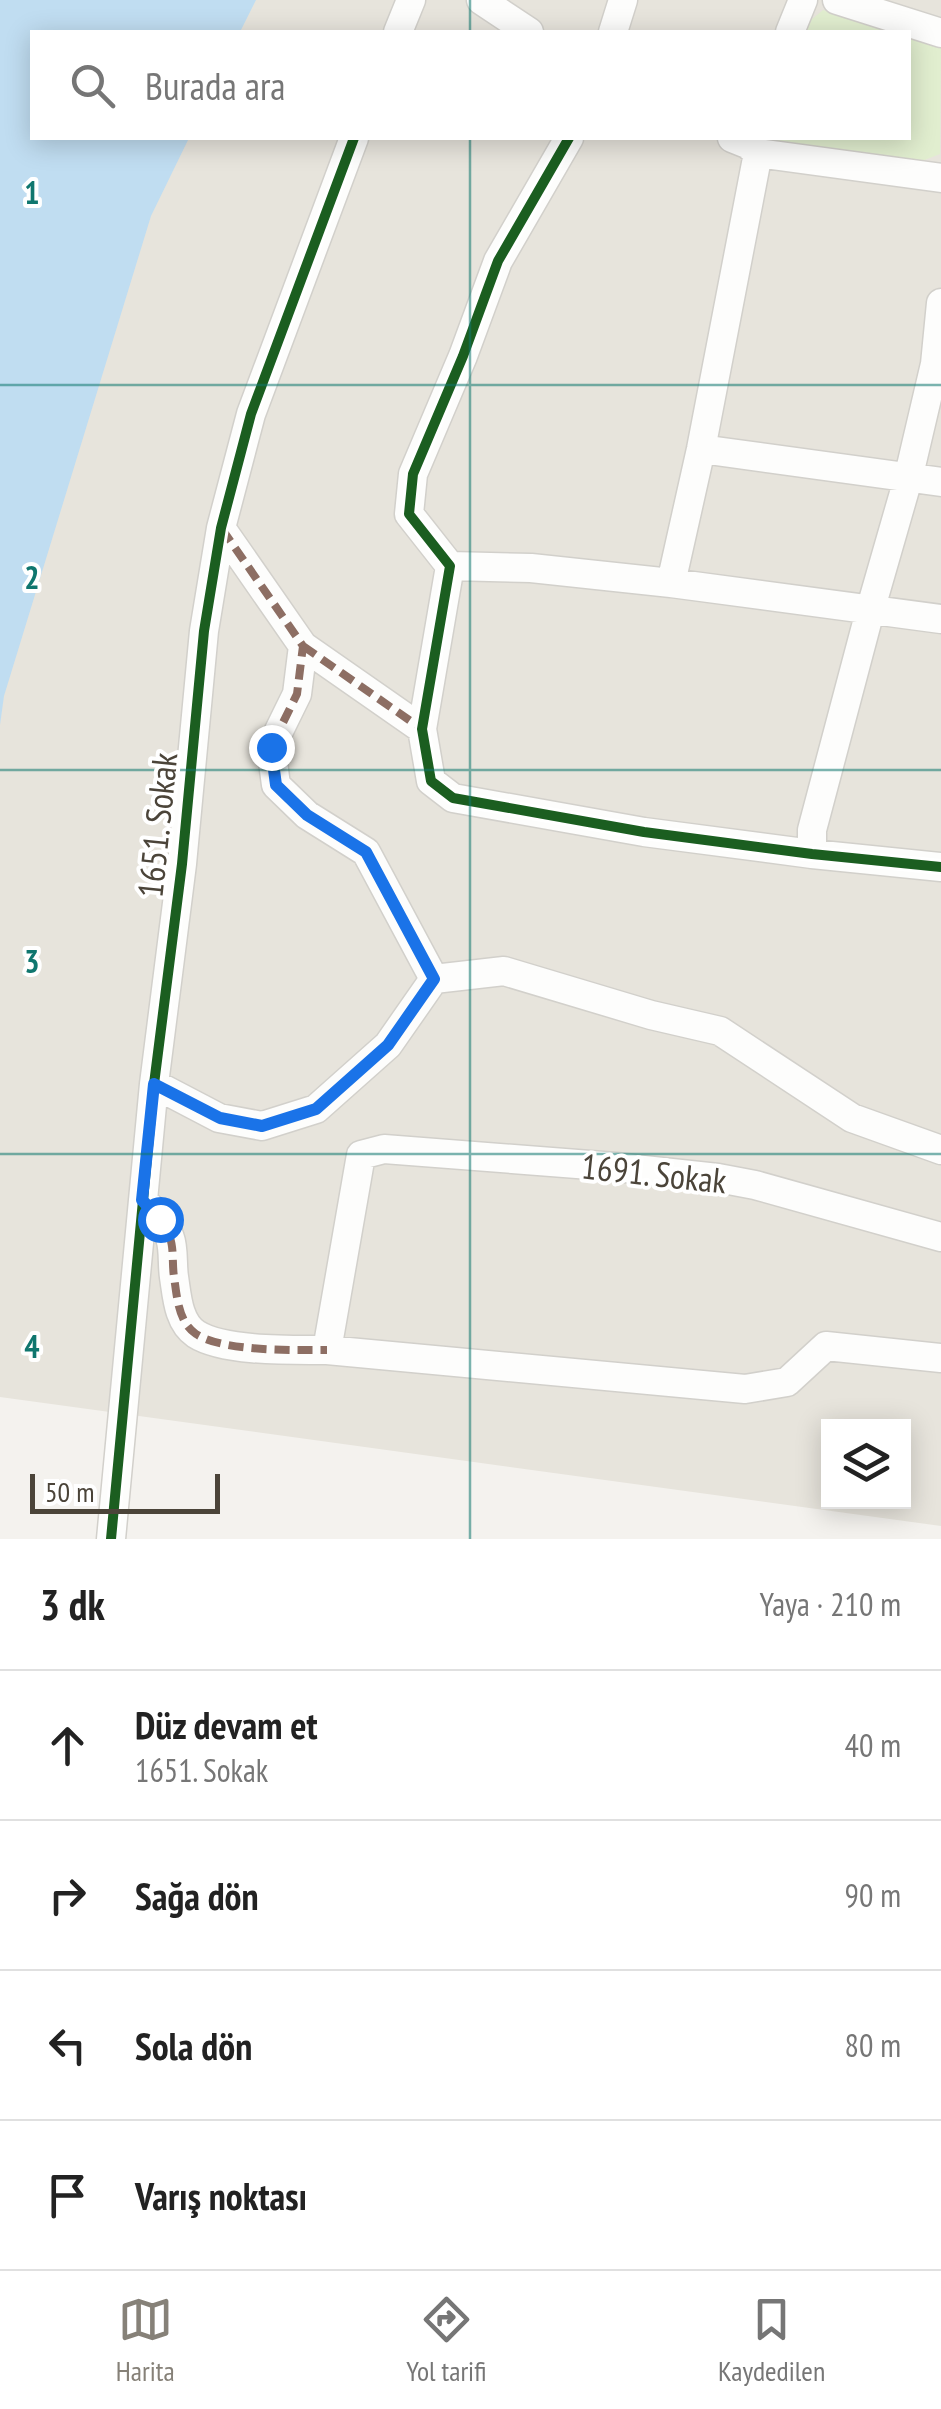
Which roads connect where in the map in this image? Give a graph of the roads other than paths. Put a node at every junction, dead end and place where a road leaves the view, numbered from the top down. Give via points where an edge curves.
1 (412, 0) edge
2 (482, 0) edge
3 (623, 0) edge
4 (803, 0) edge
5 (838, 0) edge
6 (399, 30) edge
7 (526, 30) edge
8 (614, 30) edge
9 (791, 30) edge
10 (941, 34) edge
11 (353, 140) edge
12 (568, 140) edge
13 (746, 143) edge
14 (941, 178) edge
15 (941, 303) edge
16 (701, 449) junction
17 (908, 479) junction
18 (941, 482) edge
19 (221, 528) junction
20 (450, 566) junction
21 (671, 583) junction
22 (870, 611) junction
23 (941, 619) edge
24 (302, 646) junction
25 (422, 729) junction
26 (812, 854) junction
27 (941, 868) edge
28 (434, 979) junction
29 (154, 1084) junction
30 (941, 1150) edge
31 (142, 1200) junction
32 (941, 1237) edge
33 (328, 1350) junction
34 (941, 1358) edge
35 (111, 1539) edge

1 - 6 street
2 - 7 street
3 - 8 street
4 - 9 street
5 - 10 street
11 - 19 street, 1651. Sokak via 251,414
12 - 20 street via 498,261 414,474 409,514
13 - 14 street
13 - 16 street
15 - 17 street via 935,364
16 - 17 street
16 - 21 street
17 - 18 street
17 - 22 street
19 - 24 street
19 - 29 street, 1651. Sokak
20 - 21 street
20 - 25 street
21 - 22 street
22 - 23 street
22 - 26 street via 812,830
24 - 25 street
24 - 28 street via 297,694 271,747 276,785 307,815 366,852
25 - 26 street via 431,781 453,798
26 - 27 street
28 - 29 street via 388,1045 316,1109 262,1126 220,1118
28 - 30 street via 504,971 720,1032 852,1118
29 - 31 street, 1651. Sokak
31 - 33 street via 171,1240 180,1313 194,1333 220,1343
31 - 35 street, 1651. Sokak
32 - 33 street, 1691. Sokak via 718,1178 384,1149 360,1155
33 - 34 street via 745,1389 787,1382 826,1346

